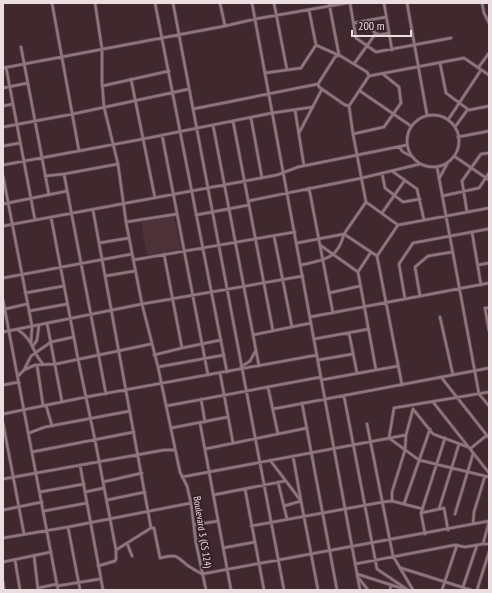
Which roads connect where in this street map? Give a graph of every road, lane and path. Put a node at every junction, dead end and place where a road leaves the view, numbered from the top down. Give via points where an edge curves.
1 (52, 3) edge
2 (95, 3) edge
3 (155, 3) edge
4 (172, 3) edge
5 (220, 3) edge
6 (252, 3) edge
7 (274, 3) edge
8 (347, 3) edge
9 (350, 3) edge
10 (384, 3) edge
11 (407, 3) edge
12 (482, 3) edge
13 (329, 5) edge
14 (309, 10) junction
15 (276, 16) junction
16 (386, 18) junction
17 (255, 19) junction
18 (369, 21) junction
19 (354, 23) junction
20 (489, 23) edge
21 (225, 26) junction
22 (376, 33) junction
23 (389, 33) junction
24 (178, 35) junction
25 (162, 38) junction
26 (451, 38) dead end
27 (367, 45) junction
28 (316, 46) junction
29 (415, 46) junction
30 (21, 47) dead end
31 (102, 49) junction
32 (392, 50) junction
33 (489, 53) edge
34 (339, 55) junction
35 (62, 57) junction
36 (440, 63) junction
37 (24, 64) junction
38 (354, 64) junction
39 (419, 66) junction
40 (5, 68) edge
41 (480, 69) junction
42 (287, 70) junction
43 (169, 71) junction
44 (265, 73) junction
45 (382, 73) junction
46 (489, 75) edge
47 (369, 76) junction
48 (131, 79) junction
49 (28, 83) junction
50 (318, 84) junction
51 (10, 86) junction
52 (102, 86) junction
53 (3, 88) edge
54 (189, 89) junction
55 (322, 90) junction
56 (360, 90) junction
57 (173, 92) junction
58 (268, 93) junction
59 (135, 100) junction
60 (459, 103) junction
61 (13, 104) junction
62 (3, 106) edge
63 (349, 106) junction
64 (489, 106) edge
65 (104, 107) junction
66 (313, 107) junction
67 (192, 109) junction
68 (468, 109) junction
69 (294, 110) junction
70 (272, 113) junction
71 (73, 114) junction
72 (393, 114) junction
73 (427, 115) junction
74 (251, 118) junction
75 (448, 120) junction
76 (35, 121) junction
77 (232, 121) junction
78 (17, 125) junction
79 (213, 125) junction
80 (411, 126) junction
81 (3, 127) edge
82 (455, 127) junction
83 (196, 128) junction
84 (489, 131) edge
85 (180, 132) junction
86 (298, 134) junction
87 (353, 134) junction
88 (162, 136) junction
89 (458, 137) junction
90 (143, 139) junction
91 (20, 142) junction
92 (114, 144) junction
93 (3, 146) edge
94 (407, 146) junction
95 (399, 147) junction
96 (79, 151) junction
97 (489, 153) edge
98 (357, 155) junction
99 (411, 156) junction
100 (454, 156) junction
101 (42, 158) junction
102 (24, 162) junction
103 (448, 162) junction
104 (118, 164) junction
105 (420, 164) junction
106 (3, 165) edge
107 (304, 166) junction
108 (437, 167) junction
109 (472, 168) junction
110 (392, 171) junction
111 (284, 172) junction
112 (382, 173) junction
113 (489, 173) edge
114 (64, 174) junction
115 (3, 176) edge
116 (45, 176) junction
117 (262, 178) junction
118 (362, 178) junction
119 (487, 179) edge
120 (405, 180) junction
121 (439, 180) junction
122 (244, 181) junction
123 (4, 183) edge
124 (225, 185) junction
125 (207, 188) junction
126 (309, 188) junction
127 (192, 191) junction
128 (464, 191) junction
129 (67, 192) junction
130 (287, 192) junction
131 (49, 195) junction
132 (173, 195) junction
133 (394, 195) junction
134 (442, 196) junction
135 (30, 198) junction
136 (155, 198) junction
137 (420, 199) junction
138 (248, 201) junction
139 (366, 202) junction
140 (8, 203) junction
141 (3, 204) edge
142 (124, 204) junction
143 (249, 205) junction
144 (489, 208) edge
145 (230, 209) junction
146 (93, 210) junction
147 (212, 212) junction
148 (467, 212) junction
149 (71, 213) junction
150 (382, 213) junction
151 (177, 214) junction
152 (196, 215) junction
153 (446, 216) junction
154 (50, 217) junction
155 (35, 220) junction
156 (424, 220) junction
157 (126, 222) junction
158 (12, 225) junction
159 (398, 225) junction
160 (3, 226) edge
161 (489, 230) edge
162 (295, 232) junction
163 (472, 232) junction
164 (344, 234) junction
165 (274, 236) junction
166 (450, 236) junction
167 (129, 238) junction
168 (256, 239) junction
169 (318, 239) junction
170 (236, 242) junction
171 (99, 243) junction
172 (297, 243) junction
173 (218, 245) junction
174 (320, 245) junction
175 (203, 248) junction
176 (184, 251) junction
177 (371, 252) junction
178 (452, 252) junction
179 (132, 254) junction
180 (164, 254) junction
181 (333, 254) junction
182 (377, 256) junction
183 (102, 260) junction
184 (133, 260) junction
185 (323, 261) junction
186 (489, 263) edge
187 (81, 264) junction
188 (478, 265) junction
189 (301, 266) junction
190 (60, 268) junction
191 (135, 272) junction
192 (358, 272) junction
193 (22, 275) junction
194 (105, 276) junction
195 (303, 276) junction
196 (3, 278) edge
197 (282, 280) junction
198 (264, 283) junction
199 (489, 283) edge
200 (481, 285) junction
201 (64, 286) junction
202 (360, 286) junction
203 (244, 287) junction
204 (459, 289) junction
205 (227, 290) junction
206 (25, 293) junction
207 (212, 293) junction
208 (329, 293) junction
209 (193, 296) junction
210 (420, 296) junction
211 (405, 299) junction
212 (3, 300) edge
213 (172, 300) junction
214 (385, 303) junction
215 (27, 304) junction
216 (67, 304) junction
217 (142, 304) junction
218 (364, 307) junction
219 (489, 308) edge
220 (5, 309) junction
221 (111, 310) junction
222 (29, 311) junction
223 (333, 313) junction
224 (91, 314) junction
225 (310, 317) junction
226 (440, 317) dead end
227 (70, 318) junction
228 (47, 323) junction
229 (311, 323) junction
230 (39, 325) junction
231 (32, 326) junction
232 (292, 327) junction
233 (16, 329) junction
234 (369, 329) junction
235 (489, 329) edge
236 (9, 331) junction
237 (273, 331) junction
238 (3, 332) edge
239 (349, 333) junction
240 (253, 335) junction
241 (74, 337) junction
242 (314, 339) junction
243 (221, 340) junction
244 (51, 342) junction
245 (32, 344) junction
246 (151, 344) junction
247 (202, 344) junction
248 (182, 348) junction
249 (256, 350) junction
250 (119, 351) junction
251 (36, 353) junction
252 (353, 354) junction
253 (99, 355) junction
254 (154, 355) junction
255 (224, 355) junction
256 (317, 355) junction
257 (78, 359) junction
258 (205, 359) junction
259 (318, 360) junction
260 (43, 364) junction
261 (56, 364) junction
262 (37, 365) junction
263 (259, 366) junction
264 (398, 366) junction
265 (158, 367) junction
266 (241, 368) junction
267 (23, 370) junction
268 (376, 370) junction
269 (489, 370) edge
270 (474, 371) junction
271 (227, 372) junction
272 (220, 373) junction
273 (356, 373) junction
274 (208, 375) junction
275 (453, 375) junction
276 (18, 376) junction
277 (441, 377) junction
278 (321, 378) junction
279 (19, 382) junction
280 (161, 384) junction
281 (3, 385) edge
282 (402, 385) junction
283 (268, 387) junction
284 (126, 391) junction
285 (246, 391) junction
286 (489, 392) edge
287 (106, 394) junction
288 (479, 394) junction
289 (224, 395) junction
290 (344, 396) junction
291 (86, 397) junction
292 (457, 398) junction
293 (201, 399) junction
294 (325, 399) junction
295 (62, 402) junction
296 (432, 402) junction
297 (302, 403) junction
298 (44, 405) junction
299 (410, 405) junction
300 (166, 406) junction
301 (489, 406) edge
302 (24, 409) junction
303 (273, 409) junction
304 (413, 409) junction
305 (130, 411) junction
306 (3, 414) edge
307 (228, 417) junction
308 (91, 419) junction
309 (205, 422) junction
310 (3, 423) edge
311 (200, 423) junction
312 (368, 424) dead end
313 (52, 426) junction
314 (171, 428) junction
315 (307, 428) junction
316 (430, 430) junction
317 (134, 432) junction
318 (29, 433) junction
319 (278, 434) junction
320 (4, 435) edge
321 (406, 435) junction
322 (488, 436) edge
323 (389, 438) junction
324 (445, 438) junction
325 (255, 439) junction
326 (95, 440) junction
327 (371, 442) junction
328 (233, 443) junction
329 (459, 444) junction
330 (353, 445) junction
331 (334, 448) junction
332 (469, 448) junction
333 (205, 449) junction
334 (175, 450) junction
335 (405, 450) junction
336 (32, 452) junction
337 (312, 453) junction
338 (474, 454) junction
339 (138, 455) junction
340 (293, 456) junction
341 (270, 460) junction
342 (419, 460) junction
343 (98, 462) junction
344 (259, 462) junction
345 (437, 464) junction
346 (80, 465) junction
347 (452, 468) junction
348 (209, 472) junction
349 (468, 472) junction
350 (36, 473) junction
351 (142, 473) junction
352 (489, 473) edge
353 (182, 476) junction
354 (485, 476) junction
355 (13, 477) junction
356 (489, 477) edge
357 (3, 479) edge
358 (285, 481) junction
359 (103, 482) junction
360 (278, 482) junction
361 (84, 484) junction
362 (263, 485) junction
363 (104, 488) junction
364 (245, 489) junction
365 (40, 492) junction
366 (85, 492) junction
367 (145, 492) junction
368 (213, 495) junction
369 (107, 500) junction
370 (300, 501) junction
371 (392, 501) junction
372 (42, 502) junction
373 (383, 502) junction
374 (87, 503) junction
375 (191, 503) junction
376 (404, 504) junction
377 (365, 505) junction
378 (284, 506) junction
379 (18, 507) junction
380 (345, 508) junction
381 (422, 509) junction
382 (439, 509) junction
383 (3, 510) edge
384 (44, 511) junction
385 (148, 512) junction
386 (421, 512) junction
387 (323, 513) junction
388 (455, 514) dead end
389 (304, 516) junction
390 (110, 518) junction
391 (287, 519) junction
392 (218, 521) junction
393 (489, 521) edge
394 (90, 522) junction
395 (271, 522) junction
396 (473, 524) junction
397 (194, 525) junction
398 (251, 526) junction
399 (68, 527) junction
400 (151, 528) junction
401 (47, 530) junction
402 (448, 530) junction
403 (24, 534) junction
404 (425, 534) junction
405 (3, 538) edge
406 (390, 540) junction
407 (255, 542) junction
408 (127, 543) junction
409 (372, 543) junction
410 (483, 544) junction
411 (489, 544) edge
412 (458, 545) junction
413 (477, 545) junction
414 (352, 547) junction
415 (223, 548) junction
416 (116, 550) junction
417 (330, 551) junction
418 (51, 552) junction
419 (489, 552) edge
420 (312, 554) junction
421 (34, 555) junction
422 (132, 556) dead end
423 (393, 556) junction
424 (15, 560) junction
425 (375, 560) junction
426 (278, 561) junction
427 (3, 562) edge
428 (260, 564) junction
429 (355, 564) junction
430 (98, 566) junction
431 (400, 568) junction
432 (227, 570) junction
433 (202, 574) junction
434 (357, 575) junction
435 (100, 579) junction
436 (445, 581) junction
437 (3, 582) edge
438 (79, 582) junction
439 (57, 585) junction
440 (391, 585) junction
441 (38, 589) edge
442 (463, 589) edge
443 (4, 590) edge
444 (20, 590) edge
445 (58, 590) edge
446 (80, 590) edge
447 (102, 590) edge
448 (206, 590) edge
449 (231, 590) edge
450 (264, 590) edge
451 (284, 590) edge
452 (318, 590) edge
453 (337, 590) edge
454 (360, 590) edge
455 (368, 590) edge
456 (390, 590) edge
457 (408, 590) edge
458 (413, 590) edge
459 (442, 590) edge
460 (471, 590) edge
461 (477, 590) edge

1 - 35 street
2 - 31 street, Boulevard 3 (CS 124)
3 - 25 street
4 - 24 street
5 - 21 street
6 - 17 street
7 - 15 street
8 - 13 street
9 - 19 street
10 - 16 street
11 - 29 street
12 - 20 street
13 - 14 street
13 - 34 street
14 - 15 street
14 - 28 street
15 - 17 street
15 - 42 street
16 - 18 street
16 - 23 street
17 - 21 street
17 - 44 street
18 - 19 street
18 - 22 street via 371,30
19 - 27 street via 356,38
21 - 24 street
22 - 23 street
22 - 27 street
23 - 32 street
24 - 25 street
24 - 54 street
25 - 31 street
25 - 43 street
26 - 29 street
27 - 32 street via 376,52
27 - 38 street
28 - 34 street
28 - 42 street via 301,68
29 - 32 street
29 - 39 street
30 - 37 street
31 - 35 street
31 - 52 street, Boulevard 3 (CS 124)
33 - 41 street
34 - 38 street
34 - 50 street via 335,57
35 - 37 street
35 - 71 street
36 - 39 street
36 - 41 street via 464,58
36 - 60 street via 446,93
37 - 40 street
37 - 49 street
38 - 47 street
39 - 45 street
39 - 73 street
40 - 51 street
41 - 46 street
41 - 60 street
42 - 44 street
43 - 48 street
43 - 57 street
44 - 58 street
45 - 47 street
45 - 72 street via 398,87 401,103
47 - 56 street
48 - 52 street
48 - 59 street
49 - 51 street
49 - 76 street
50 - 55 street
50 - 58 street
51 - 53 street
51 - 61 street
52 - 65 street, Boulevard 3 (CS 124)
54 - 57 street
54 - 67 street
55 - 63 street
55 - 66 street
56 - 63 street
56 - 72 street
57 - 59 street
57 - 85 street
58 - 67 street
58 - 70 street
59 - 65 street
59 - 90 street
60 - 68 street
60 - 75 street
61 - 62 street
61 - 78 street
63 - 87 street
64 - 68 street
65 - 71 street
65 - 92 street, Boulevard 3 (CS 124)
66 - 69 street
66 - 86 street
67 - 83 street
68 - 82 street
69 - 70 street
69 - 86 street
70 - 74 street
70 - 111 street
71 - 76 street
71 - 96 street
72 - 80 street
72 - 87 street via 384,127
73 - 75 street
73 - 80 street
74 - 77 street
74 - 117 street
75 - 82 street
76 - 78 street
76 - 101 street
77 - 79 street
77 - 122 street
78 - 81 street
78 - 91 street
79 - 83 street
79 - 124 street
80 - 94 street
82 - 89 street
83 - 85 street
83 - 125 street
84 - 89 street
85 - 88 street
85 - 127 street
86 - 107 street
87 - 98 street
88 - 90 street
88 - 132 street
89 - 100 street
90 - 92 street
90 - 136 street
91 - 93 street
91 - 102 street
92 - 96 street
92 - 104 street, Boulevard 3 (CS 124)
94 - 95 street
94 - 99 street
95 - 98 street
95 - 99 street
96 - 101 street
97 - 109 street via 481,154
98 - 107 street
98 - 118 street
99 - 105 street
100 - 103 street
100 - 109 street
101 - 102 street
101 - 116 street
102 - 106 street
102 - 135 street
103 - 108 street
103 - 121 street
104 - 114 street
104 - 142 street, Boulevard 3 (CS 124)
105 - 108 street
105 - 110 street
107 - 111 street
108 - 121 street
109 - 119 street
109 - 128 street via 462,181
110 - 112 street
110 - 120 street
111 - 117 street
111 - 130 street
112 - 118 street
112 - 133 street via 385,188
113 - 119 street
114 - 116 street
114 - 129 street
115 - 123 street
116 - 131 street
117 - 122 street
118 - 126 street
118 - 139 street
119 - 128 street via 479,188
120 - 133 street
120 - 137 street via 417,189
121 - 134 street
122 - 124 street
122 - 138 street
123 - 140 street
124 - 125 street
124 - 145 street
125 - 127 street
125 - 147 street
126 - 130 street
126 - 169 street
127 - 132 street
127 - 152 street
128 - 134 street
128 - 148 street
129 - 131 street
129 - 149 street
130 - 138 street
130 - 162 street
131 - 135 street
132 - 136 street
132 - 151 street
133 - 137 street via 403,202
133 - 150 street
134 - 153 street
135 - 140 street
135 - 155 street
136 - 142 street
137 - 156 street
138 - 143 street
139 - 150 street
139 - 164 street
140 - 141 street
140 - 158 street
142 - 146 street
142 - 157 street, Boulevard 3 (CS 124)
143 - 145 street
143 - 168 street
144 - 148 street
145 - 147 street
145 - 170 street
146 - 149 street
146 - 171 street
147 - 152 street
147 - 173 street
148 - 153 street
149 - 154 street
149 - 187 street
150 - 159 street
151 - 157 street
151 - 176 street
152 - 175 street
153 - 156 street
153 - 166 street
154 - 155 street
154 - 190 street
155 - 158 street
156 - 159 street
157 - 167 street, Boulevard 3 (CS 124)
158 - 160 street
158 - 193 street
159 - 182 street
161 - 163 street
162 - 165 street
162 - 172 street
163 - 166 street
163 - 188 street
164 - 169 street
164 - 177 street
164 - 181 street via 337,252
165 - 168 street
165 - 197 street
166 - 178 street
166 - 211 street via 413,243 400,264
167 - 171 street
167 - 179 street, Boulevard 3 (CS 124)
168 - 170 street
168 - 198 street
169 - 172 street
169 - 174 street
170 - 173 street
170 - 203 street
171 - 183 street
172 - 189 street
173 - 175 street
173 - 205 street
174 - 181 street
174 - 185 street
175 - 176 street
175 - 207 street
176 - 180 street
176 - 209 street
177 - 182 street
177 - 192 street
178 - 204 street
178 - 210 street via 428,256 414,266
179 - 183 street
179 - 184 street, Boulevard 3 (CS 124)
180 - 184 street
180 - 213 street
181 - 185 street
181 - 192 street
182 - 214 street
183 - 187 street
183 - 194 street
184 - 191 street, Boulevard 3 (CS 124)
185 - 189 street
185 - 208 street
186 - 188 street
187 - 190 street
187 - 224 street
188 - 200 street
189 - 195 street
190 - 193 street
190 - 201 street
191 - 194 street
191 - 217 street, Boulevard 3 (CS 124)
192 - 202 street
193 - 196 street
193 - 206 street
194 - 221 street
195 - 197 street
195 - 225 street
197 - 198 street
197 - 232 street
198 - 203 street
198 - 237 street
199 - 200 street
200 - 204 street
201 - 206 street
201 - 216 street
202 - 208 street
202 - 218 street
203 - 205 street
203 - 240 street
204 - 210 street
204 - 270 street
205 - 207 street
205 - 266 street
206 - 215 street
207 - 209 street
207 - 243 street
208 - 223 street
209 - 213 street
209 - 247 street
210 - 211 street
211 - 214 street
212 - 220 street
213 - 217 street
213 - 248 street
214 - 218 street
214 - 264 street
215 - 220 street
215 - 222 street
216 - 222 street
216 - 227 street
217 - 221 street
217 - 246 street, Boulevard 3 (CS 124)
218 - 223 street
218 - 234 street
219 - 235 street via 485,308
220 - 236 street
221 - 224 street
221 - 250 street
222 - 231 street
223 - 225 street
224 - 227 street
224 - 253 street
225 - 229 street
226 - 275 street
227 - 228 street
227 - 241 street
228 - 230 street
228 - 244 street
229 - 232 street
229 - 242 street
230 - 231 street
230 - 245 street via 37,340
231 - 233 street
231 - 245 street
232 - 237 street
233 - 236 street
233 - 245 street
234 - 239 street
234 - 268 street
236 - 238 street
236 - 276 street
237 - 240 street
239 - 242 street
239 - 252 street
240 - 249 street
241 - 244 street
241 - 257 street
242 - 256 street
243 - 247 street
243 - 255 street
244 - 251 street
244 - 261 street
245 - 251 street
246 - 250 street
246 - 254 street, Boulevard 3 (CS 124)
247 - 248 street
247 - 258 street
248 - 254 street
249 - 263 street
249 - 266 street via 250,361
250 - 253 street
250 - 284 street
251 - 260 street
251 - 267 street
252 - 259 street
252 - 273 street
253 - 257 street
253 - 287 street
254 - 265 street, Boulevard 3 (CS 124)
255 - 258 street
255 - 271 street
256 - 259 street
256 - 263 street
257 - 261 street
257 - 291 street
258 - 265 street
258 - 274 street
259 - 278 street
260 - 261 street
260 - 262 street
261 - 295 street
262 - 267 street
262 - 298 street
263 - 266 street
264 - 268 street
264 - 282 street
265 - 280 street, Boulevard 3 (CS 124)
266 - 271 street
266 - 285 street
267 - 276 street
268 - 273 street
269 - 270 street
270 - 275 street
270 - 288 street
271 - 272 street
272 - 274 street
272 - 289 street
273 - 278 street
274 - 280 street
275 - 277 street
276 - 279 street
277 - 282 street
277 - 292 street
278 - 283 street
278 - 294 street
279 - 281 street
279 - 302 street
280 - 284 street
280 - 300 street, Boulevard 3 (CS 124)
282 - 290 street
283 - 285 street
283 - 303 street
284 - 287 street
284 - 305 street
285 - 289 street
285 - 325 street
286 - 288 street
287 - 291 street
288 - 292 street
288 - 301 street
289 - 293 street
289 - 307 street
290 - 294 street
290 - 330 street
291 - 295 street
291 - 308 street
292 - 296 street
292 - 322 street
293 - 300 street
293 - 309 street
294 - 297 street
294 - 331 street
295 - 298 street
296 - 299 street
296 - 332 street
297 - 303 street
297 - 315 street
298 - 302 street
298 - 313 street
299 - 304 street
299 - 323 street via 394,408
300 - 314 street, Boulevard 3 (CS 124)
302 - 306 street
302 - 318 street
303 - 319 street
304 - 316 street
304 - 321 street
305 - 308 street
305 - 317 street
307 - 309 street
307 - 328 street
308 - 313 street
308 - 326 street
309 - 311 street
310 - 320 street
311 - 314 street
311 - 333 street
312 - 327 street
313 - 318 street
314 - 334 street, Boulevard 3 (CS 124)
315 - 319 street
315 - 337 street
316 - 324 street via 433,434
316 - 342 street
317 - 326 street
317 - 339 street
318 - 336 street
319 - 325 street
320 - 355 street
321 - 323 street
321 - 335 street
322 - 332 street
323 - 327 street
323 - 335 street
324 - 329 street
324 - 345 street
325 - 328 street
325 - 344 street
326 - 336 street
326 - 343 street
327 - 330 street
327 - 373 street
328 - 333 street
329 - 332 street
329 - 347 street
330 - 331 street
330 - 377 street
331 - 337 street
331 - 380 street
332 - 338 street
333 - 348 street
334 - 339 street
334 - 353 street, Boulevard 3 (CS 124)
335 - 342 street
335 - 371 street via 392,492
336 - 350 street
337 - 340 street
337 - 387 street
338 - 349 street
338 - 352 street
339 - 343 street
339 - 351 street
340 - 341 street
340 - 370 street
341 - 344 street
341 - 358 street
342 - 345 street
342 - 376 street
343 - 346 street
343 - 359 street
344 - 348 street
344 - 362 street
345 - 347 street
345 - 381 street
346 - 350 street
346 - 361 street
347 - 349 street
347 - 382 street
348 - 353 street
348 - 368 street
349 - 354 street
349 - 388 street
350 - 355 street
350 - 365 street
351 - 359 street
351 - 367 street
353 - 375 street, Boulevard 3 (CS 124)
354 - 356 street
354 - 396 street
355 - 357 street
355 - 379 street
358 - 360 street
358 - 370 street
359 - 363 street
360 - 362 street
360 - 378 street
361 - 365 street
361 - 366 street
362 - 364 street
362 - 395 street
363 - 366 street
363 - 369 street
364 - 368 street
364 - 398 street
365 - 372 street
366 - 374 street
367 - 369 street
367 - 385 street
368 - 392 street
369 - 390 street
370 - 378 street
370 - 389 street
371 - 373 street
371 - 376 street
372 - 379 street
372 - 384 street
373 - 377 street
373 - 406 street
374 - 384 street
374 - 394 street
375 - 385 street
375 - 397 street, Boulevard 3 (CS 124)
376 - 381 street
377 - 380 street
377 - 409 street
378 - 391 street
379 - 383 street
379 - 403 street
380 - 387 street
380 - 414 street
381 - 386 street
382 - 386 street
382 - 402 street via 444,508
384 - 401 street
385 - 390 street
385 - 400 street
386 - 404 street
387 - 389 street
387 - 417 street
389 - 391 street
389 - 420 street
390 - 394 street
390 - 416 street
391 - 395 street
392 - 397 street
392 - 415 street
393 - 396 street
393 - 410 street
394 - 399 street
394 - 430 street
395 - 398 street
395 - 426 street
396 - 402 street
397 - 433 street, Boulevard 3 (CS 124)
398 - 407 street
399 - 401 street
399 - 438 street
400 - 408 street
400 - 433 street via 154,528 160,558 172,555
401 - 403 street
401 - 418 street
402 - 404 street
403 - 405 street
404 - 406 street
406 - 409 street
406 - 423 street
407 - 415 street
407 - 428 street
408 - 416 street
408 - 422 street
409 - 414 street
409 - 425 street
410 - 411 street
410 - 413 street
412 - 413 street
412 - 423 street
412 - 436 street
413 - 442 street
414 - 417 street
414 - 429 street
415 - 432 street
416 - 430 street via 114,562
417 - 420 street
417 - 453 street
418 - 421 street
418 - 439 street
419 - 461 street
420 - 426 street
420 - 452 street
421 - 424 street
421 - 441 street
423 - 425 street
423 - 431 street
424 - 427 street
424 - 444 street
425 - 429 street
425 - 457 street via 377,569
426 - 428 street
426 - 451 street
428 - 432 street
428 - 450 street
429 - 434 street
430 - 435 street
431 - 436 street
431 - 458 street
432 - 433 street
432 - 449 street
433 - 448 street, Boulevard 3 (CS 124)
434 - 440 street
434 - 454 street
434 - 455 street
435 - 438 street
435 - 447 street
436 - 442 street
436 - 459 street
437 - 443 street
438 - 439 street
438 - 446 street
439 - 441 street
439 - 445 street
440 - 456 street
440 - 457 street
442 - 460 street
454 - 455 street

